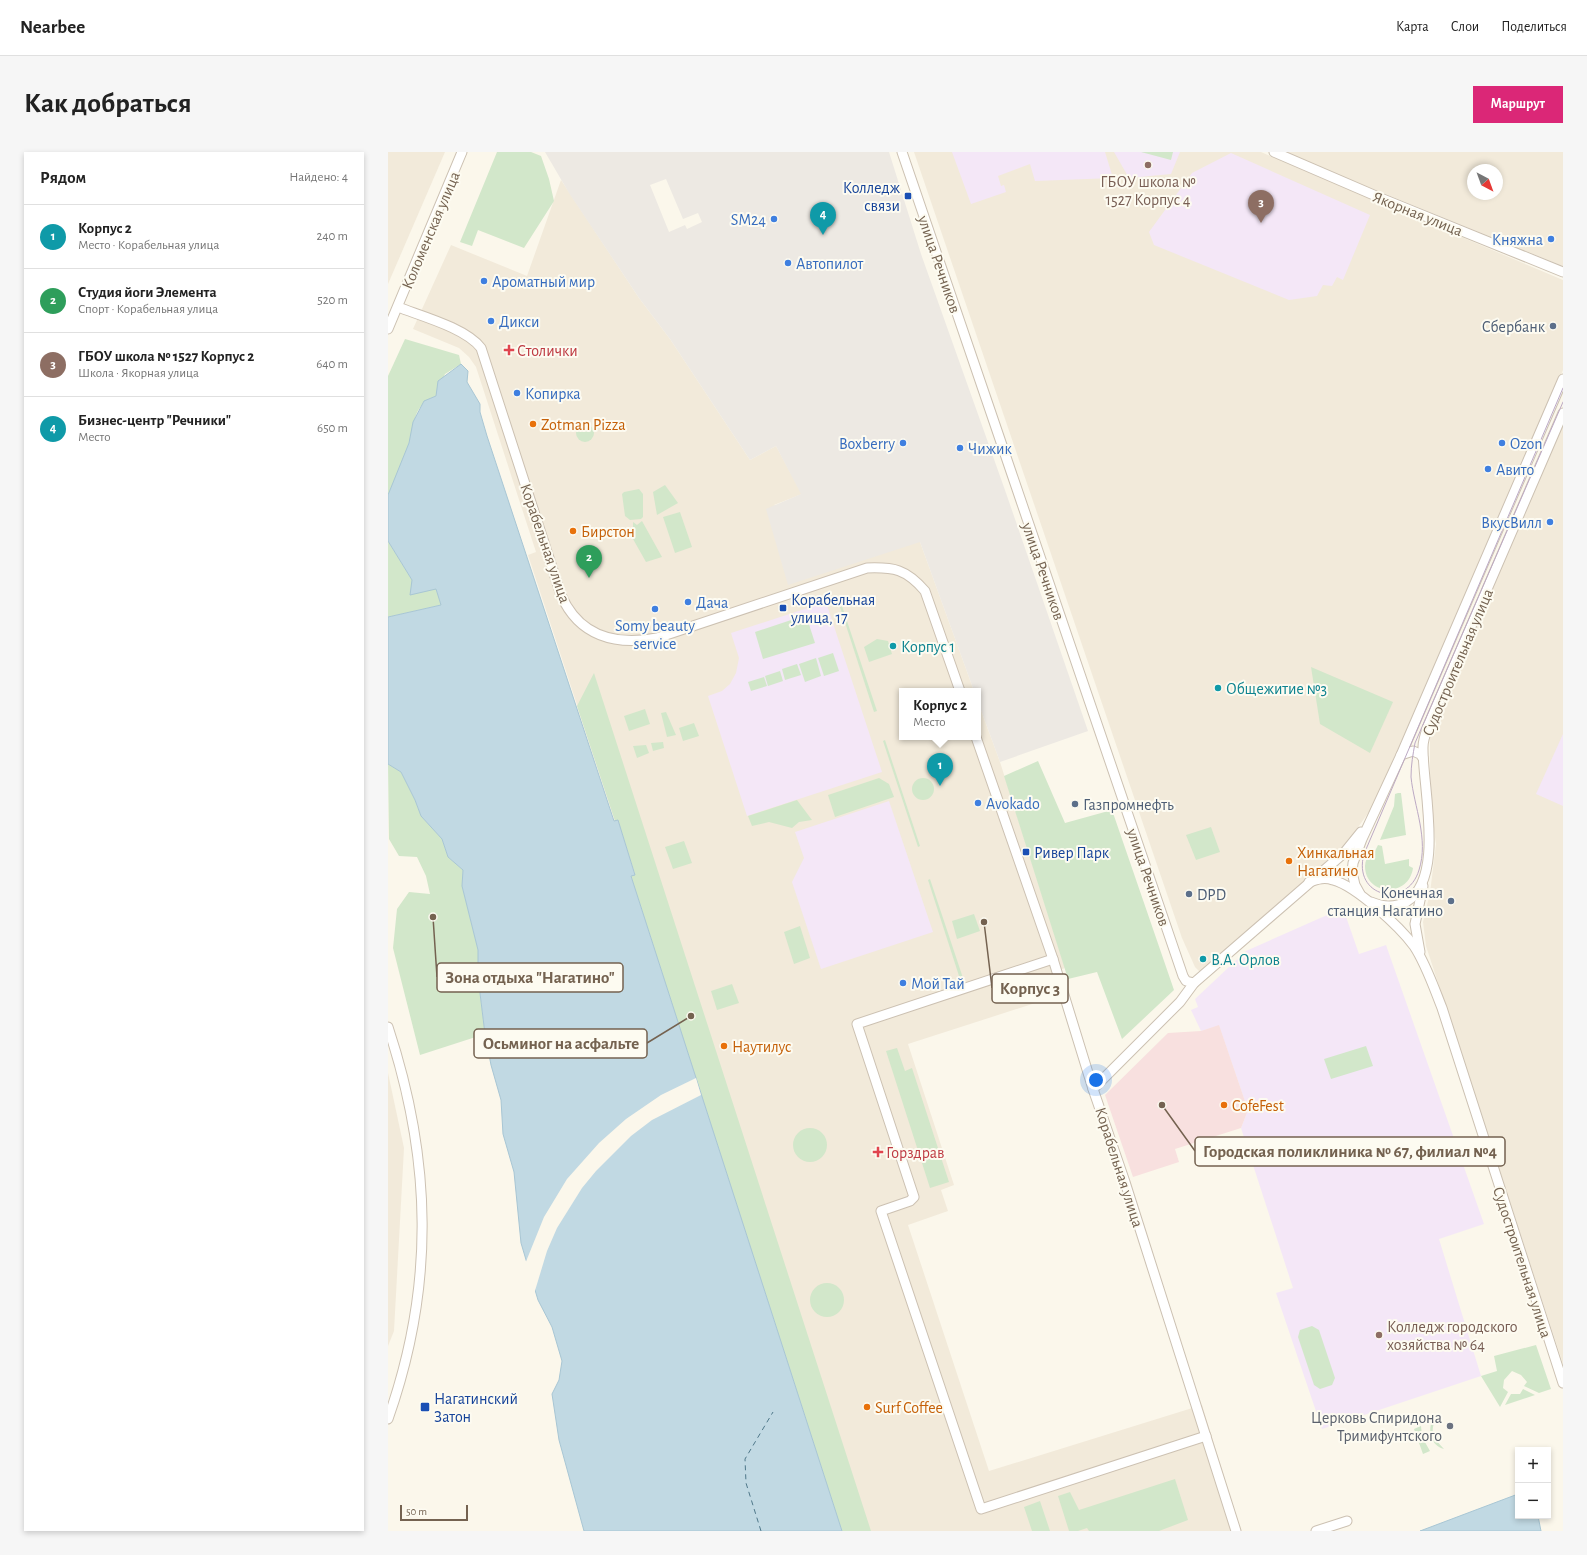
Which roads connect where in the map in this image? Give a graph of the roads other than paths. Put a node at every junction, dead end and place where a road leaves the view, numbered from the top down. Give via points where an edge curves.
1 (462, 152) edge
2 (902, 152) edge
3 (1274, 152) edge
4 (1563, 272) edge
5 (398, 307) junction
6 (388, 329) edge
7 (1563, 379) edge
8 (1563, 413) edge
9 (959, 688) edge
10 (977, 740) edge
11 (1401, 755) junction
12 (1423, 758) junction
13 (1372, 816) junction
14 (1424, 880) junction
15 (1309, 882) junction
16 (1364, 898) junction
17 (1053, 958) junction
18 (1422, 960) junction
19 (1194, 982) junction
20 (388, 1027) edge
21 (1093, 1089) junction
22 (1563, 1382) edge
23 (388, 1419) edge
24 (1206, 1436) junction
25 (1347, 1521) dead end
26 (1236, 1531) edge
27 (1316, 1531) edge

1 - 5 street, Коломенская улица
2 - 19 street, улица Речников via 1183,976 1186,981
3 - 4 street, Якорная улица
5 - 6 street, Коломенская улица
5 - 9 street, Корабельная улица via 464,333 481,348 560,595 585,627 602,636 621,641 657,638 867,568 887,567 902,571 915,579 924,591
7 - 11 street, Судостроительная улица
8 - 12 street, Судостроительная улица via 1428,726 1423,745
10 - 17 street, Корабельная улица
11 - 12 street via 1413,751
11 - 13 street, Судостроительная улица
12 - 14 street, Судостроительная улица via 1430,824
13 - 15 street via 1344,853
13 - 16 street via 1353,863 1352,872 1355,885
14 - 16 street, Судостроительная улица via 1411,899 1402,904 1380,906
14 - 18 street via 1416,924
15 - 16 street via 1322,878 1333,880
15 - 19 street
16 - 18 street via 1406,937
17 - 21 street, Корабельная улица
17 - 24 street via 857,1024 914,1197 910,1201 882,1211 981,1509
18 - 22 street, Судостроительная улица via 1442,1008
19 - 21 street via 1180,1002
20 - 23 street via 411,1105 422,1186 423,1242 420,1289 413,1334
21 - 24 street, Корабельная улица
24 - 26 street, Корабельная улица
25 - 27 street

